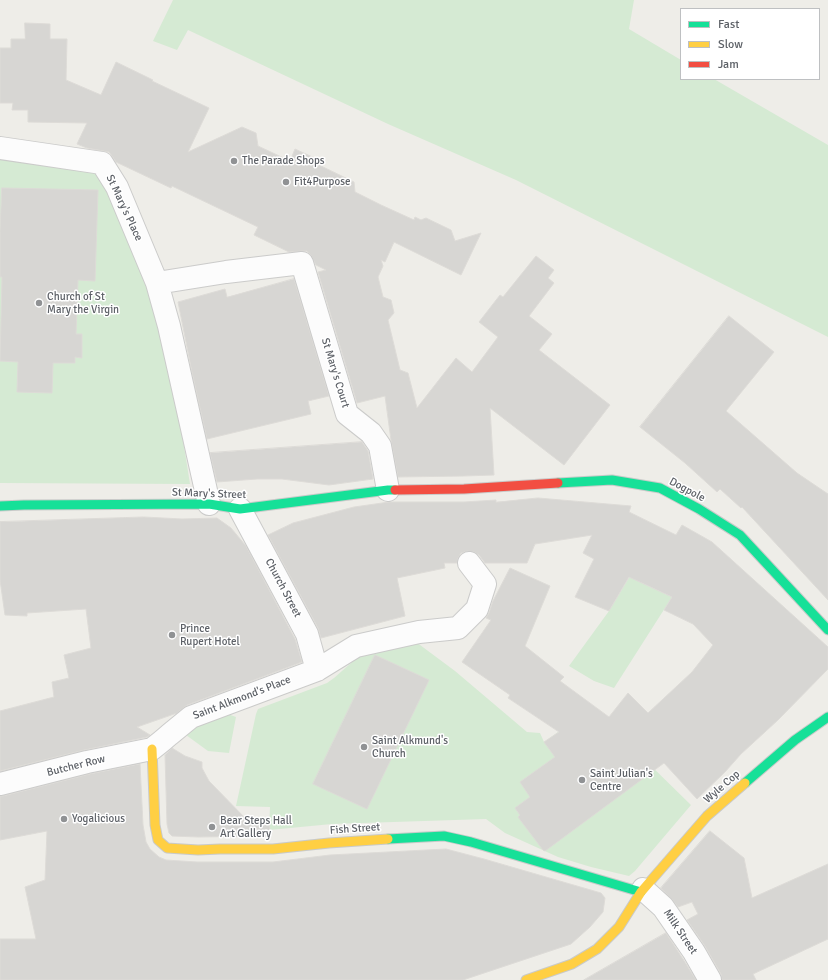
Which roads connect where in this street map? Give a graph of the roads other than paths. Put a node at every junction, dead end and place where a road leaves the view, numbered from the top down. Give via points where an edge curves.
1 (0, 148) edge
2 (157, 283) junction
3 (464, 489) joint
4 (388, 490) junction
5 (209, 504) junction
6 (0, 506) edge
7 (240, 509) junction
8 (469, 563) dead end
9 (828, 630) edge
10 (317, 670) junction
11 (828, 717) edge
12 (152, 749) junction
13 (0, 784) edge
14 (642, 891) junction
15 (526, 980) edge
16 (710, 980) edge

1 - 2 street, St Mary's Place via 102,163 117,187
2 - 4 street, St Mary's Court via 302,263 347,414 371,433 380,446
2 - 5 street, St Mary's Place
3 - 4 street, St Mary's Street
3 - 9 street, Dogpole via 612,480 660,488 740,535
4 - 7 street, St Mary's Street
5 - 6 street, St Mary's Street
5 - 7 street, St Mary's Street
7 - 10 street, Church Street via 307,634
8 - 10 street, Saint Alkmond's Place via 486,584 477,608 458,628 419,632 356,646
10 - 12 street, Saint Alkmond's Place via 191,717
11 - 14 street, Wyle Cop via 795,740 707,816
12 - 13 street, Butcher Row
12 - 14 street, Fish Street via 154,825 158,840 167,848 273,849 444,836
14 - 15 street, Wyle Cop via 618,927 597,949 572,964
14 - 16 street, Milk Street via 664,907

